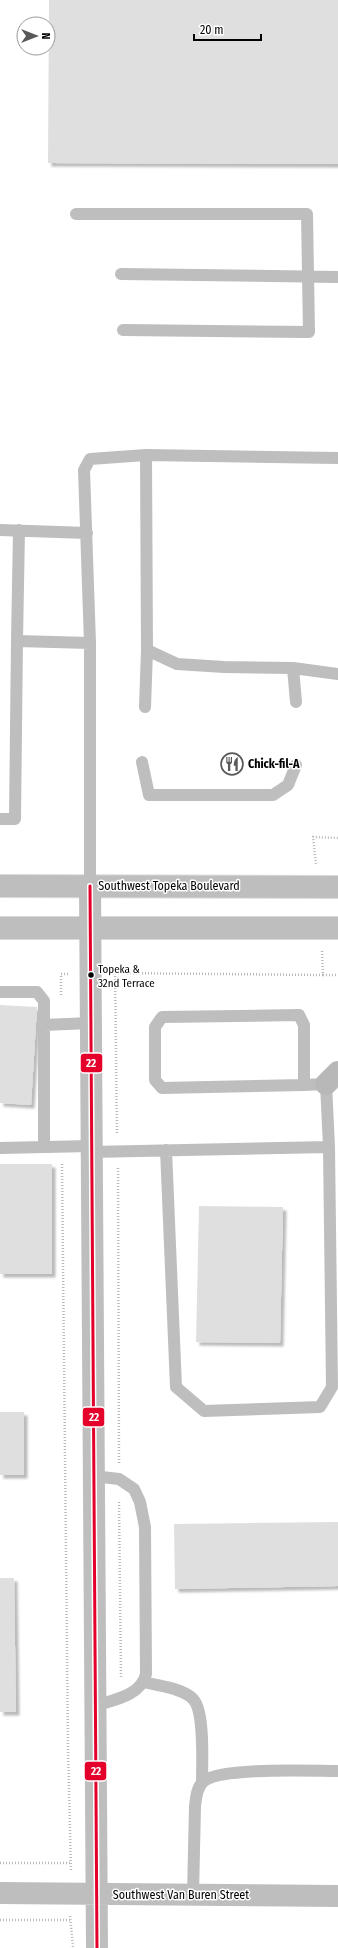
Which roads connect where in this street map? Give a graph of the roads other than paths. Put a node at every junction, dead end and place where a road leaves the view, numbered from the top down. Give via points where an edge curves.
1 (76, 214) dead end
2 (121, 274) dead end
3 (309, 277) junction
4 (338, 277) edge
5 (123, 330) dead end
6 (146, 455) junction
7 (338, 458) edge
8 (0, 530) edge
9 (19, 530) junction
10 (87, 533) junction
11 (17, 641) junction
12 (90, 642) junction
13 (147, 650) junction
14 (293, 668) junction
15 (338, 674) edge
16 (296, 702) dead end
17 (145, 707) dead end
18 (142, 762) dead end
19 (296, 765) dead end
20 (0, 819) edge
21 (0, 886) edge
22 (90, 886) junction
23 (328, 886) edge
24 (0, 928) edge
25 (90, 929) junction
26 (329, 929) edge
27 (0, 992) edge
28 (90, 1023) junction
29 (44, 1026) junction
30 (332, 1078) edge
31 (304, 1085) junction
32 (44, 1147) junction
33 (329, 1147) junction
34 (0, 1148) edge
35 (91, 1149) junction
36 (166, 1150) junction
37 (93, 1476) junction
38 (144, 1682) junction
39 (95, 1706) junction
40 (338, 1771) edge
41 (202, 1782) junction
42 (0, 1894) edge
43 (96, 1894) junction
44 (194, 1895) junction
45 (338, 1896) edge
46 (97, 1948) edge

1 - 3 lane via 307,214
2 - 3 lane
3 - 4 lane
3 - 5 lane via 309,332
6 - 7 lane
6 - 10 lane via 90,459 84,470
6 - 13 lane
8 - 9 lane
9 - 10 lane
9 - 11 lane
10 - 12 lane
11 - 12 lane
11 - 20 lane via 15,819
12 - 22 lane
13 - 14 lane via 177,664
13 - 17 lane
14 - 15 lane
14 - 16 lane
18 - 19 lane via 149,794 273,795 288,785
21 - 22 street, Southwest Topeka Boulevard
22 - 23 street, Southwest Topeka Boulevard
22 - 25 street
24 - 25 street
25 - 26 street
25 - 28 street
27 - 29 lane via 37,992 44,1001
28 - 29 lane
28 - 35 street
29 - 32 lane
30 - 31 lane
30 - 33 lane
31 - 31 lane via 304,1025 300,1015 162,1017 155,1027 155,1080 162,1088
32 - 34 lane
32 - 35 lane
33 - 36 lane
33 - 36 lane via 332,1387 320,1407 204,1411 176,1387
35 - 36 lane via 118,1152
35 - 37 street
37 - 38 lane via 119,1479 134,1489 140,1502 145,1527
37 - 39 street
38 - 39 lane via 137,1690
38 - 41 lane via 181,1692 194,1699 199,1712
39 - 43 street
40 - 41 lane via 227,1773 212,1775
41 - 44 lane via 196,1793 195,1806
42 - 43 street, Southwest Van Buren Street
43 - 44 street, Southwest Van Buren Street
43 - 46 street
44 - 45 street, Southwest Van Buren Street

